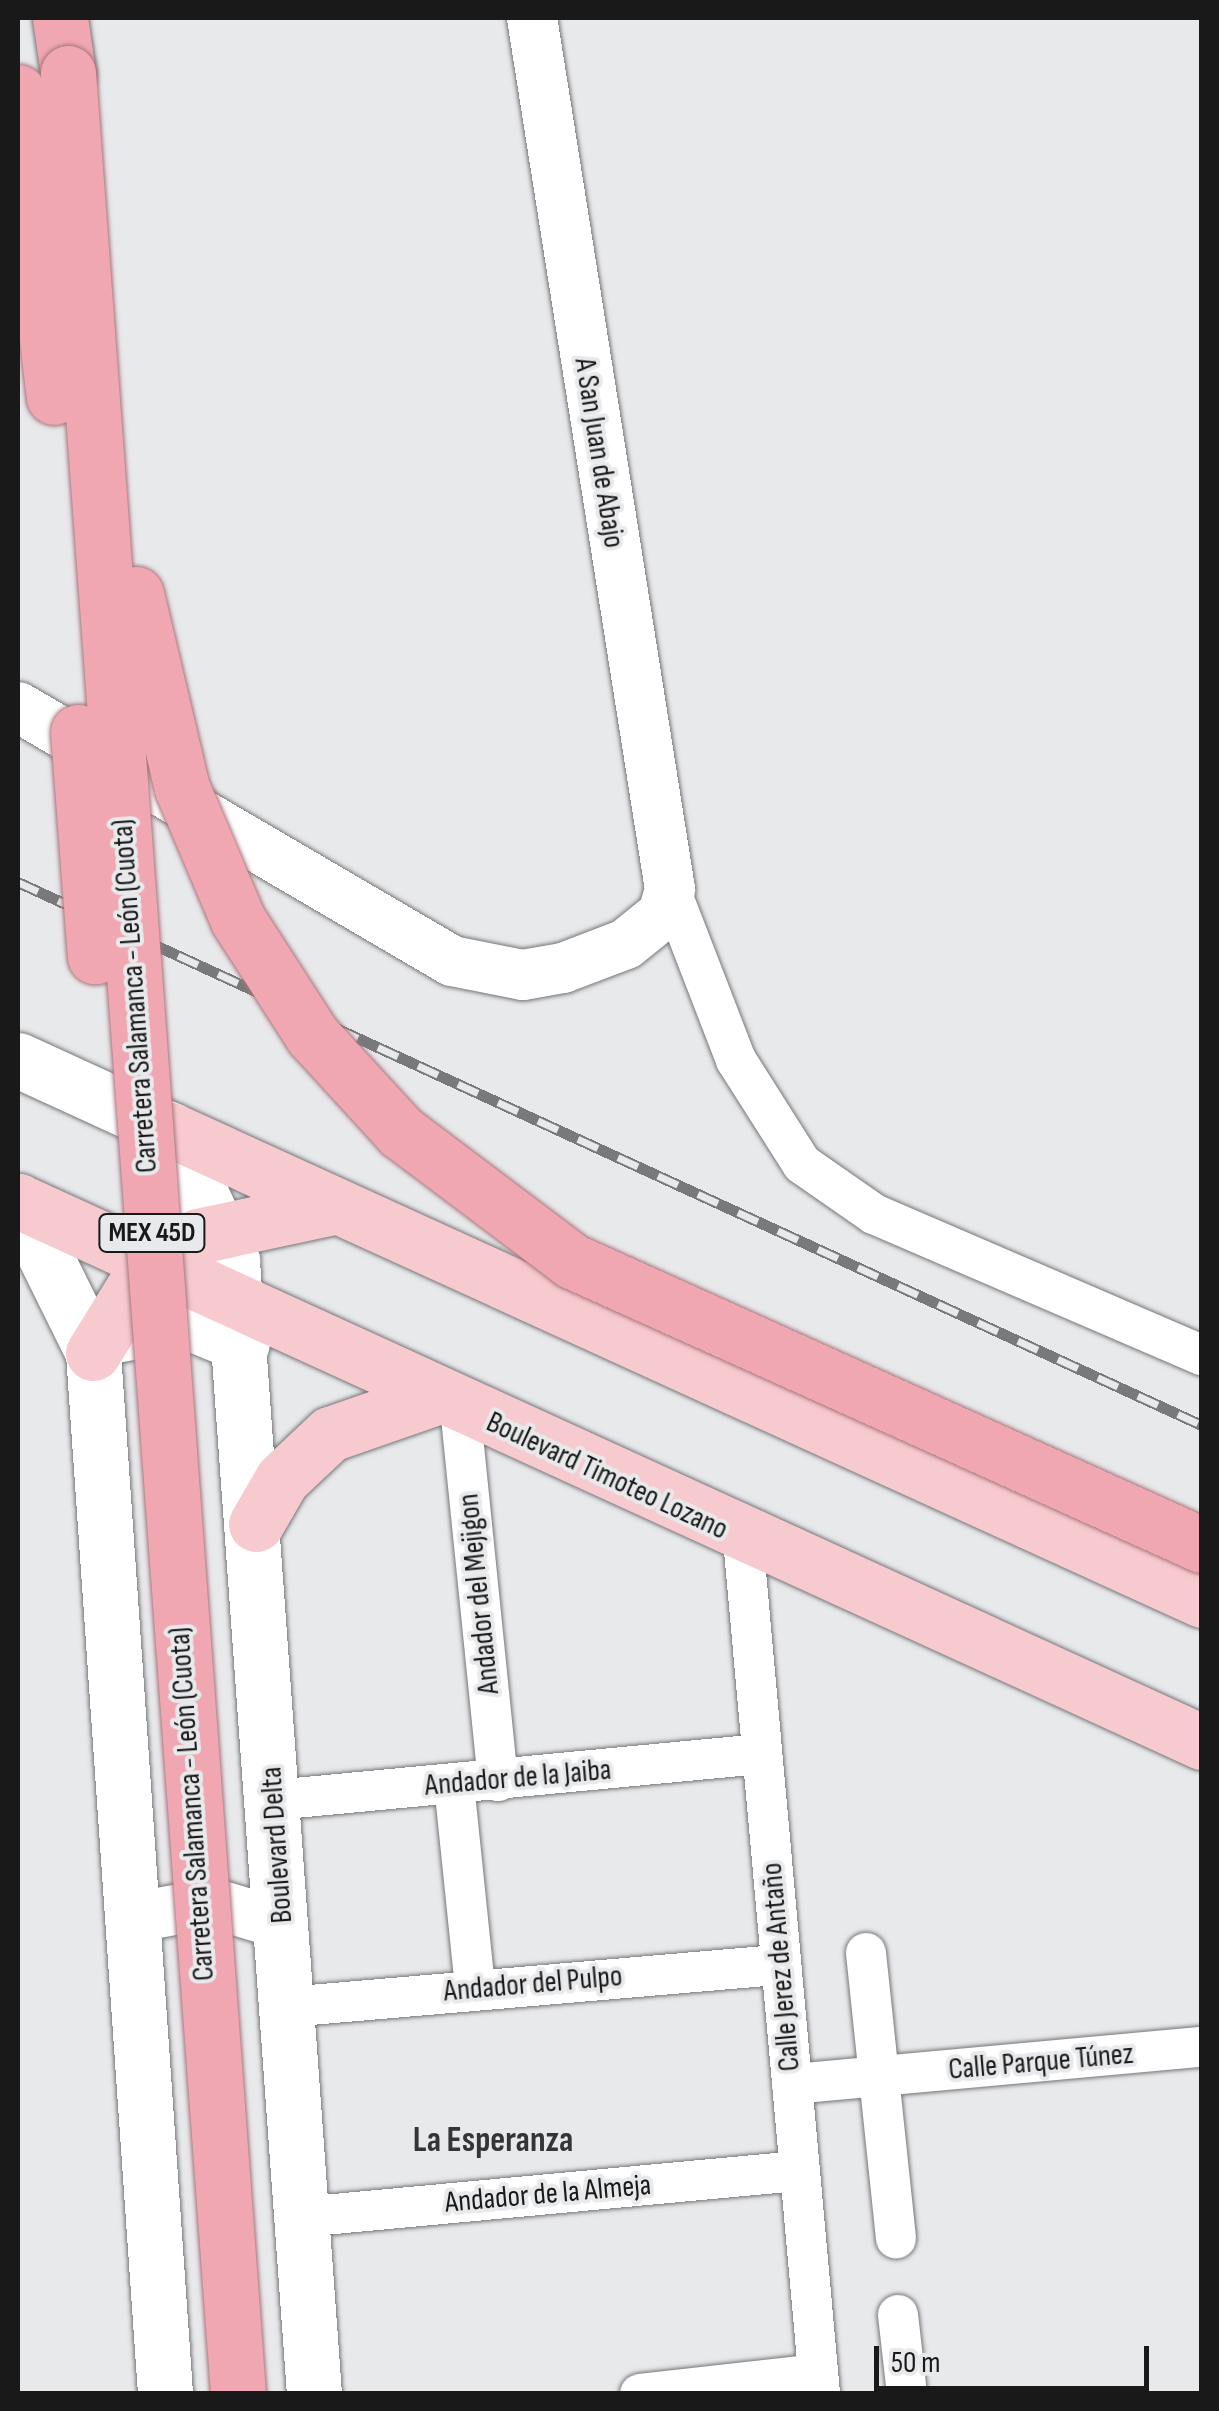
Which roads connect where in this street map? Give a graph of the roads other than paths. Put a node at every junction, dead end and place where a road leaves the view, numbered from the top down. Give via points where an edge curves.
1 (60, 18) edge
2 (532, 18) edge
3 (68, 73) junction
4 (18, 92) edge
5 (18, 706) edge
6 (670, 889) junction
7 (18, 1060) edge
8 (171, 1130) junction
9 (18, 1201) edge
10 (329, 1208) junction
11 (223, 1226) junction
12 (160, 1263) junction
13 (240, 1320) junction
14 (94, 1353) junction
15 (1202, 1355) edge
16 (449, 1402) junction
17 (256, 1524) junction
18 (743, 1539) junction
19 (1202, 1545) edge
20 (1202, 1600) edge
21 (1202, 1742) edge
22 (762, 1754) junction
23 (498, 1781) junction
24 (454, 1784) junction
25 (274, 1800) junction
26 (130, 1918) junction
27 (282, 1924) junction
28 (866, 1953) dead end
29 (780, 1964) junction
30 (475, 1988) junction
31 (287, 2007) junction
32 (1202, 2046) edge
33 (880, 2076) junction
34 (792, 2084) junction
35 (794, 2171) junction
36 (302, 2217) junction
37 (896, 2238) dead end
38 (898, 2315) dead end
39 (819, 2384) edge
40 (165, 2394) edge
41 (204, 2394) edge
42 (238, 2394) edge
43 (314, 2394) edge
44 (640, 2394) edge
45 (907, 2394) edge

1 - 3 highway, Carretera Salamanca - León (Cuota) / MEX 45D
2 - 6 street, A San Juan de Abajo
3 - 19 highway, bridge via 158,706 208,858 312,1035 444,1170 572,1261
3 - 42 highway, Carretera Salamanca - León (Cuota) / MEX 45D, bridge
4 - 41 highway, Carretera Salamanca - León (Cuota) / MEX 45D, bridge via 52,362
5 - 6 street via 254,837 412,941 484,971 523,974 595,960 648,930
6 - 15 street via 736,1060 802,1164 874,1214
7 - 8 main road
8 - 10 main road
8 - 11 main road, Boulevard Delta
9 - 12 main road, Boulevard Timoteo Lozano
9 - 14 main road
10 - 11 main road
10 - 20 main road
11 - 12 main road
11 - 13 main road, Boulevard Delta
12 - 13 main road, Boulevard Timoteo Lozano
12 - 14 main road via 138,1280
13 - 14 main road via 212,1328 164,1321 117,1333
13 - 16 main road, Boulevard Timoteo Lozano
13 - 17 main road, Boulevard Delta
14 - 26 main road
16 - 17 main road via 330,1434 282,1479
16 - 18 main road, Boulevard Timoteo Lozano
16 - 23 street, Andador del Mejigon
17 - 25 main road, Boulevard Delta
18 - 21 main road, Boulevard Timoteo Lozano
18 - 22 street, Calle Jerez de Antaño
22 - 23 street, Andador de la Jaiba
22 - 29 street, Calle Jerez de Antaño
23 - 24 street, Andador de la Jaiba
24 - 25 street, Andador de la Jaiba
24 - 30 street
25 - 27 main road, Boulevard Delta
26 - 27 street via 212,1903
26 - 40 main road
27 - 31 main road, Boulevard Delta
28 - 33 street
29 - 30 street, Andador del Pulpo
29 - 34 street, Calle Jerez de Antaño
30 - 31 street, Andador del Pulpo
31 - 36 main road, Boulevard Delta
32 - 33 street, Calle Parque Túnez
33 - 34 street, Calle Parque Túnez
33 - 37 street
34 - 35 street, Calle Jerez de Antaño
35 - 36 street, Andador de la Almeja
35 - 39 street, Calle Jerez de Antaño
36 - 43 main road, Boulevard Delta
38 - 45 street
39 - 44 street

